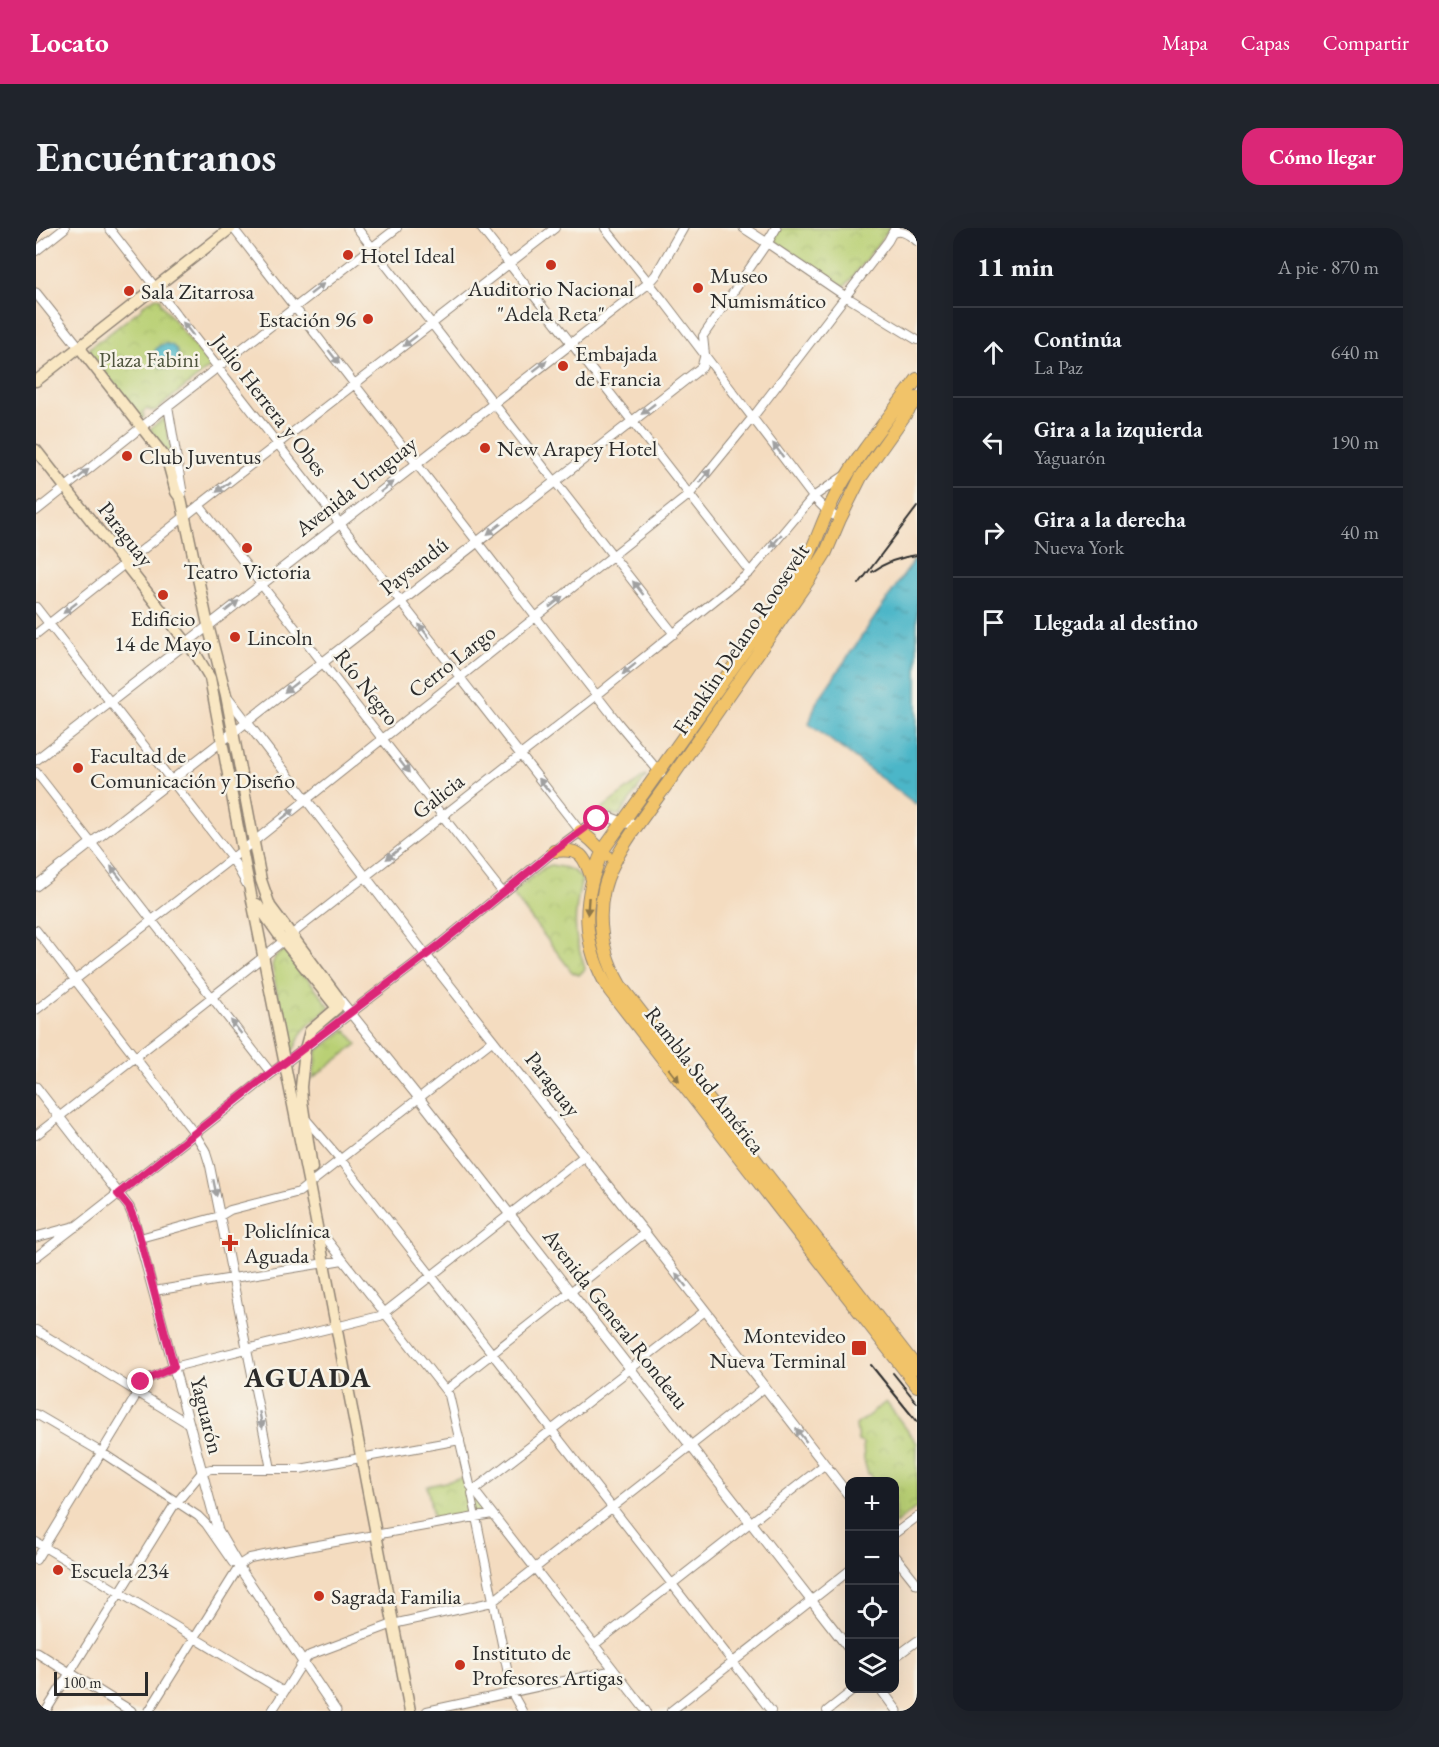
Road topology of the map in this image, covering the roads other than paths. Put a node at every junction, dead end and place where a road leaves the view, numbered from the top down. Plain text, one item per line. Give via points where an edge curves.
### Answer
1 (65, 228) edge
2 (109, 228) edge
3 (232, 228) edge
4 (357, 228) edge
5 (397, 228) edge
6 (481, 228) edge
7 (555, 228) edge
8 (605, 228) edge
9 (683, 228) edge
10 (744, 228) edge
11 (776, 228) edge
12 (894, 230) edge
13 (915, 240) edge
14 (767, 243) junction
15 (372, 247) junction
16 (36, 251) edge
17 (509, 264) junction
18 (649, 283) junction
19 (155, 287) junction
20 (36, 293) edge
21 (845, 296) junction
22 (295, 307) junction
23 (432, 324) junction
24 (917, 340) edge
25 (570, 343) junction
26 (79, 347) junction
27 (705, 356) junction
28 (218, 368) junction
29 (917, 379) edge
30 (36, 381) edge
31 (355, 385) junction
32 (917, 398) edge
33 (494, 402) junction
34 (168, 406) junction
35 (753, 417) junction
36 (632, 422) junction
37 (141, 428) junction
38 (278, 444) junction
39 (36, 450) edge
40 (417, 463) junction
41 (849, 472) junction
42 (556, 481) junction
43 (66, 488) junction
44 (690, 494) junction
45 (813, 497) junction
46 (181, 499) junction
47 (199, 505) junction
48 (36, 512) edge
49 (828, 512) junction
50 (184, 517) junction
51 (840, 519) junction
52 (340, 524) junction
53 (478, 542) junction
54 (613, 555) junction
55 (125, 564) junction
56 (750, 572) junction
57 (261, 584) junction
58 (401, 601) junction
59 (36, 607) edge
60 (537, 617) junction
61 (50, 624) junction
62 (208, 625) junction
63 (36, 634) edge
64 (674, 634) junction
65 (186, 642) junction
66 (322, 662) junction
67 (460, 678) junction
68 (226, 695) junction
69 (597, 695) junction
70 (110, 702) junction
71 (247, 722) junction
72 (233, 733) junction
73 (383, 739) junction
74 (223, 740) junction
75 (521, 756) junction
76 (36, 759) edge
77 (36, 772) edge
78 (658, 772) junction
79 (172, 780) junction
80 (669, 780) junction
81 (307, 800) junction
82 (443, 816) junction
83 (622, 822) junction
84 (640, 822) junction
85 (579, 831) junction
86 (253, 842) junction
87 (92, 843) junction
88 (242, 850) junction
89 (603, 850) junction
90 (554, 851) junction
91 (232, 858) junction
92 (612, 867) junction
93 (366, 876) junction
94 (592, 879) junction
95 (36, 886) edge
96 (503, 893) junction
97 (252, 895) junction
98 (152, 921) junction
99 (36, 930) edge
100 (287, 938) junction
101 (426, 955) junction
102 (264, 956) junction
103 (75, 980) junction
104 (212, 996) junction
105 (337, 996) junction
106 (337, 1008) junction
107 (36, 1010) edge
108 (351, 1013) junction
109 (493, 1040) junction
110 (305, 1048) junction
111 (135, 1057) junction
112 (284, 1064) junction
113 (272, 1073) junction
114 (36, 1088) edge
115 (419, 1098) junction
116 (59, 1118) junction
117 (305, 1118) junction
118 (723, 1129) junction
119 (195, 1134) junction
120 (36, 1135) edge
121 (584, 1156) junction
122 (341, 1160) junction
123 (312, 1182) junction
124 (118, 1194) junction
125 (510, 1215) junction
126 (220, 1216) junction
127 (77, 1227) junction
128 (645, 1233) junction
129 (36, 1237) edge
130 (325, 1237) junction
131 (140, 1238) junction
132 (36, 1257) edge
133 (343, 1260) junction
134 (327, 1263) junction
135 (431, 1277) junction
136 (233, 1278) junction
137 (154, 1291) junction
138 (570, 1292) junction
139 (705, 1311) junction
140 (384, 1312) junction
141 (339, 1326) junction
142 (36, 1330) edge
143 (246, 1348) junction
144 (491, 1354) junction
145 (174, 1367) junction
146 (917, 1368) edge
147 (631, 1369) junction
148 (917, 1386) edge
149 (764, 1388) junction
150 (136, 1390) junction
151 (446, 1390) junction
152 (36, 1414) edge
153 (189, 1424) junction
154 (552, 1431) junction
155 (460, 1440) junction
156 (690, 1446) junction
157 (101, 1452) junction
158 (365, 1458) junction
159 (824, 1465) junction
160 (271, 1469) junction
161 (201, 1473) junction
162 (472, 1488) junction
163 (845, 1492) edge
164 (177, 1502) junction
165 (612, 1507) junction
166 (492, 1514) junction
167 (476, 1517) junction
168 (917, 1517) edge
169 (750, 1523) junction
170 (898, 1531) edge
171 (379, 1535) junction
172 (40, 1544) edge
173 (36, 1560) edge
174 (899, 1561) edge
175 (239, 1567) junction
176 (534, 1568) junction
177 (845, 1573) edge
178 (672, 1584) junction
179 (917, 1584) edge
180 (120, 1593) junction
181 (811, 1600) junction
182 (492, 1602) junction
183 (396, 1623) junction
184 (195, 1638) junction
185 (917, 1641) edge
186 (594, 1645) junction
187 (845, 1645) edge
188 (36, 1653) edge
189 (899, 1654) edge
190 (303, 1662) junction
191 (734, 1662) junction
192 (614, 1670) junction
193 (69, 1674) junction
194 (284, 1692) junction
195 (512, 1693) junction
196 (851, 1693) edge
197 (883, 1693) edge
198 (46, 1711) edge
199 (131, 1711) edge
200 (149, 1711) edge
201 (272, 1711) edge
202 (336, 1711) edge
203 (410, 1711) edge
204 (416, 1711) edge
205 (427, 1711) edge
206 (522, 1711) edge
207 (646, 1711) edge
208 (671, 1711) edge
209 (771, 1711) edge
210 (827, 1711) edge
211 (897, 1711) edge

1 - 16 street
2 - 19 street, Julio Herrera y Obes
3 - 19 main road
3 - 22 street
4 - 15 street
5 - 15 street
6 - 17 street
7 - 17 street
8 - 18 street
9 - 18 street, Avenida Uruguay
10 - 14 street
11 - 14 street
12 - 13 street
12 - 21 street, Cerro Largo
14 - 21 street
14 - 27 street via 703,336
22 -> 15 street
15 - 23 street
17 - 23 street
17 - 25 street
18 - 25 street, Avenida Uruguay
18 - 27 street
19 - 26 main road
28 -> 19 street, Julio Herrera y Obes
20 - 26 street
21 - 24 street
21 - 35 street, Cerro Largo
22 - 28 street
22 -> 31 street
23 -> 31 street
23 - 33 street
33 -> 25 street, Avenida Uruguay
25 - 36 street
26 - 30 main road
26 - 37 main road
27 - 35 street
27 -> 36 street, Paysandú via 702,367
28 - 34 street
28 - 38 street, Julio Herrera y Obes
29 - 41 main road, Franklin Delano Roosevelt
31 - 38 street
31 - 40 street
32 - 51 main road, Franklin Delano Roosevelt via 861,477
33 - 40 street, Avenida Uruguay
33 - 42 street
34 - 37 street
34 - 46 street
44 -> 35 street, Cerro Largo
45 -> 35 street
36 - 42 street, Paysandú
36 - 44 street
43 -> 37 street
37 - 46 main road via 168,463
38 -> 47 street
38 - 52 street, Julio Herrera y Obes
39 - 43 main road, Paraguay
52 -> 40 street, Avenida Uruguay
40 - 53 street
41 - 45 street, Galicia
41 - 49 main road, Franklin Delano Roosevelt
42 -> 53 street, Paysandú
42 - 54 street
43 - 48 street
43 - 55 main road, Paraguay
44 - 54 street, Cerro Largo
44 - 56 street
45 - 49 street
45 -> 56 street, Galicia
46 - 50 main road
47 - 50 street
47 - 57 street, Río Negro
49 - 51 street
49 - 78 main road, Franklin Delano Roosevelt via 800,573
50 - 55 street
50 - 62 main road
51 - 80 main road, Franklin Delano Roosevelt via 810,578
52 - 57 street, Avenida Uruguay
52 - 58 street, Julio Herrera y Obes
53 - 58 street, Paysandú
53 - 60 street
60 -> 54 street, Cerro Largo
64 -> 54 street
55 -> 61 street
55 - 65 main road, Paraguay
56 - 64 street, Galicia
62 -> 57 street, Avenida Uruguay
57 - 66 street, Río Negro
58 - 66 street, Paysandú
67 -> 58 street, Julio Herrera y Obes
59 - 61 street, Avenida General Rondeau
60 - 67 street, Cerro Largo
60 - 69 street
61 - 63 street
61 - 70 street, Avenida General Rondeau
62 - 65 street, Avenida Uruguay
62 - 68 main road
64 -> 69 street, Galicia
65 - 70 street, Avenida Uruguay
65 - 74 main road, Paraguay via 210,678
66 -> 71 street, Paysandú
66 - 73 street, Río Negro
67 - 73 street, Cerro Largo
67 - 75 street, Julio Herrera y Obes
68 - 71 street, Paraguay
68 - 72 main road
69 - 75 street, Galicia
69 - 78 street
70 - 76 street, Avenida Uruguay
70 - 79 street, Avenida General Rondeau
71 - 72 street, Paysandú
71 - 81 street, Paraguay
72 - 74 street, Paysandú
72 - 86 main road
73 - 81 street, Cerro Largo
73 -> 82 street, Río Negro
74 - 79 street, Paysandú
74 - 88 main road, Paraguay
75 - 82 street, Galicia
85 -> 75 street, Julio Herrera y Obes
77 - 87 street
78 - 80 street
78 - 83 main road, Rambla Sud América
79 - 87 street, Paysandú
79 - 91 street, Avenida General Rondeau
80 - 84 main road, Rambla Sud América
86 -> 81 street, Cerro Largo
81 - 93 street, Paraguay
82 -> 93 street, Galicia
82 - 96 street, Río Negro
83 - 84 street
83 - 85 street via 603,817
83 - 89 main road, Rambla Sud América
84 - 92 main road, Rambla Sud América
85 - 89 main road
85 - 90 street
86 - 88 street, Cerro Largo
86 - 100 main road via 265,895
87 - 95 street, Paysandú
98 -> 87 street
88 - 91 street, Cerro Largo
88 - 97 main road, Paraguay
89 - 92 main road
89 - 94 main road, Rambla Sud América
90 - 94 main road via 580,853 588,863
90 - 96 street
91 - 97 street, Avenida General Rondeau
91 - 98 street, Cerro Largo
92 - 118 main road, Rambla Sud América via 603,890 600,921 611,969
93 - 100 street, Galicia
93 - 101 street, Paraguay
94 -> 118 main road, Rambla Sud América via 587,922 592,953 602,977
96 - 101 street
97 - 100 main road, Avenida General Rondeau via 264,916
97 - 102 main road, Paraguay
98 - 103 street, Cerro Largo
98 - 104 street
99 - 103 street
100 - 102 street, Galicia
100 - 105 main road, Avenida General Rondeau
100 - 106 main road, Avenida General Rondeau
101 - 108 street
101 - 109 street, Paraguay
102 - 104 street, Galicia
102 - 112 main road, Paraguay
103 - 107 street, Cerro Largo
103 - 111 street
104 - 111 street, Galicia
113 -> 104 street
105 - 106 main road
105 - 108 street, Avenida General Rondeau
106 - 108 street
106 - 110 main road via 310,1031
108 - 110 street
108 - 115 street, Avenida General Rondeau
109 - 115 street
109 - 121 street, Paraguay
110 - 112 street
110 - 117 main road
111 - 116 street, Galicia
111 - 119 street
112 - 113 street
112 - 123 main road, Paraguay
113 - 119 street
114 - 116 street, Yaguarón
115 - 122 street
115 - 125 street, Avenida General Rondeau
116 - 120 street, Galicia
116 - 124 street, Yaguarón
117 - 122 street
117 - 123 main road
118 - 146 main road, Rambla Sud América
118 - 148 main road, Rambla Sud América
119 - 124 street
119 -> 126 street via 208,1156
121 - 125 street
121 - 128 street, Paraguay
122 - 123 street
122 - 135 street
123 - 126 street via 295,1194
123 - 130 main road
123 - 134 main road
124 - 127 street
124 - 131 street, Yaguarón via 134,1216
125 - 135 street
125 - 138 street, Avenida General Rondeau
126 - 131 street
126 - 136 street
127 - 129 street
127 - 132 street
128 - 138 street
139 -> 128 street, Paraguay
130 - 133 street
130 - 134 main road
131 - 137 street, Yaguarón
133 - 134 street
133 - 140 street
134 - 136 street
134 - 141 main road
135 - 140 street
135 - 144 street
136 - 137 street
136 - 143 street
137 - 145 street, Yaguarón
138 - 144 street
138 - 147 street, Avenida General Rondeau
139 - 147 street
139 - 149 street, Paraguay
140 - 141 street
140 - 151 street
141 - 143 street
141 - 158 main road
142 - 150 street
143 - 145 street
143 -> 160 street
144 - 151 street
144 - 154 street
145 - 150 street via 141,1382
145 - 153 street, Yaguarón
147 - 154 street
147 - 156 street, Avenida General Rondeau
149 - 156 street
159 -> 149 street, Paraguay
150 - 153 street
150 - 157 street
151 - 155 street
152 - 157 street, Yaguarón
153 - 161 street, Yaguarón
154 - 162 street
154 - 165 street
155 - 158 street
155 - 162 street
156 - 165 street
156 - 169 street, Avenida General Rondeau
157 - 164 street, Yaguarón
157 - 172 street
158 - 160 street via 300,1469
158 - 171 main road
159 - 163 street, Paraguay
159 - 169 street
160 - 161 street via 208,1469
161 - 164 street
161 - 175 street, Yaguarón via 218,1531
162 - 166 street
162 - 167 street
164 - 175 street, Yaguarón via 204,1522 228,1558
164 - 180 street
165 - 176 street
165 - 178 street
166 - 167 street
166 - 176 street
167 - 171 street
167 - 182 street
168 - 170 street
169 - 178 street
169 - 181 street, Avenida General Rondeau
171 - 175 street via 250,1558
171 - 183 main road
172 - 173 street
172 - 180 street
174 - 179 street
175 - 184 street
175 - 190 street, Yaguarón
176 - 182 street
176 - 186 street
177 - 181 street
178 - 186 street
178 - 191 street
180 - 184 street
180 - 193 street
181 - 187 street, Avenida General Rondeau
181 - 191 street
182 - 183 street
182 - 195 street
183 - 190 street via 310,1655
183 - 203 main road
183 - 204 main road
184 - 194 street
184 - 200 street
185 - 189 street
186 - 192 street
188 - 193 street
190 - 194 street
190 - 202 street, Yaguarón
191 - 208 street
191 - 209 street
192 - 195 street
192 - 207 street
193 - 198 street
193 - 199 street
194 - 201 street
195 - 205 street
195 - 206 street
196 - 210 street
197 - 211 street

